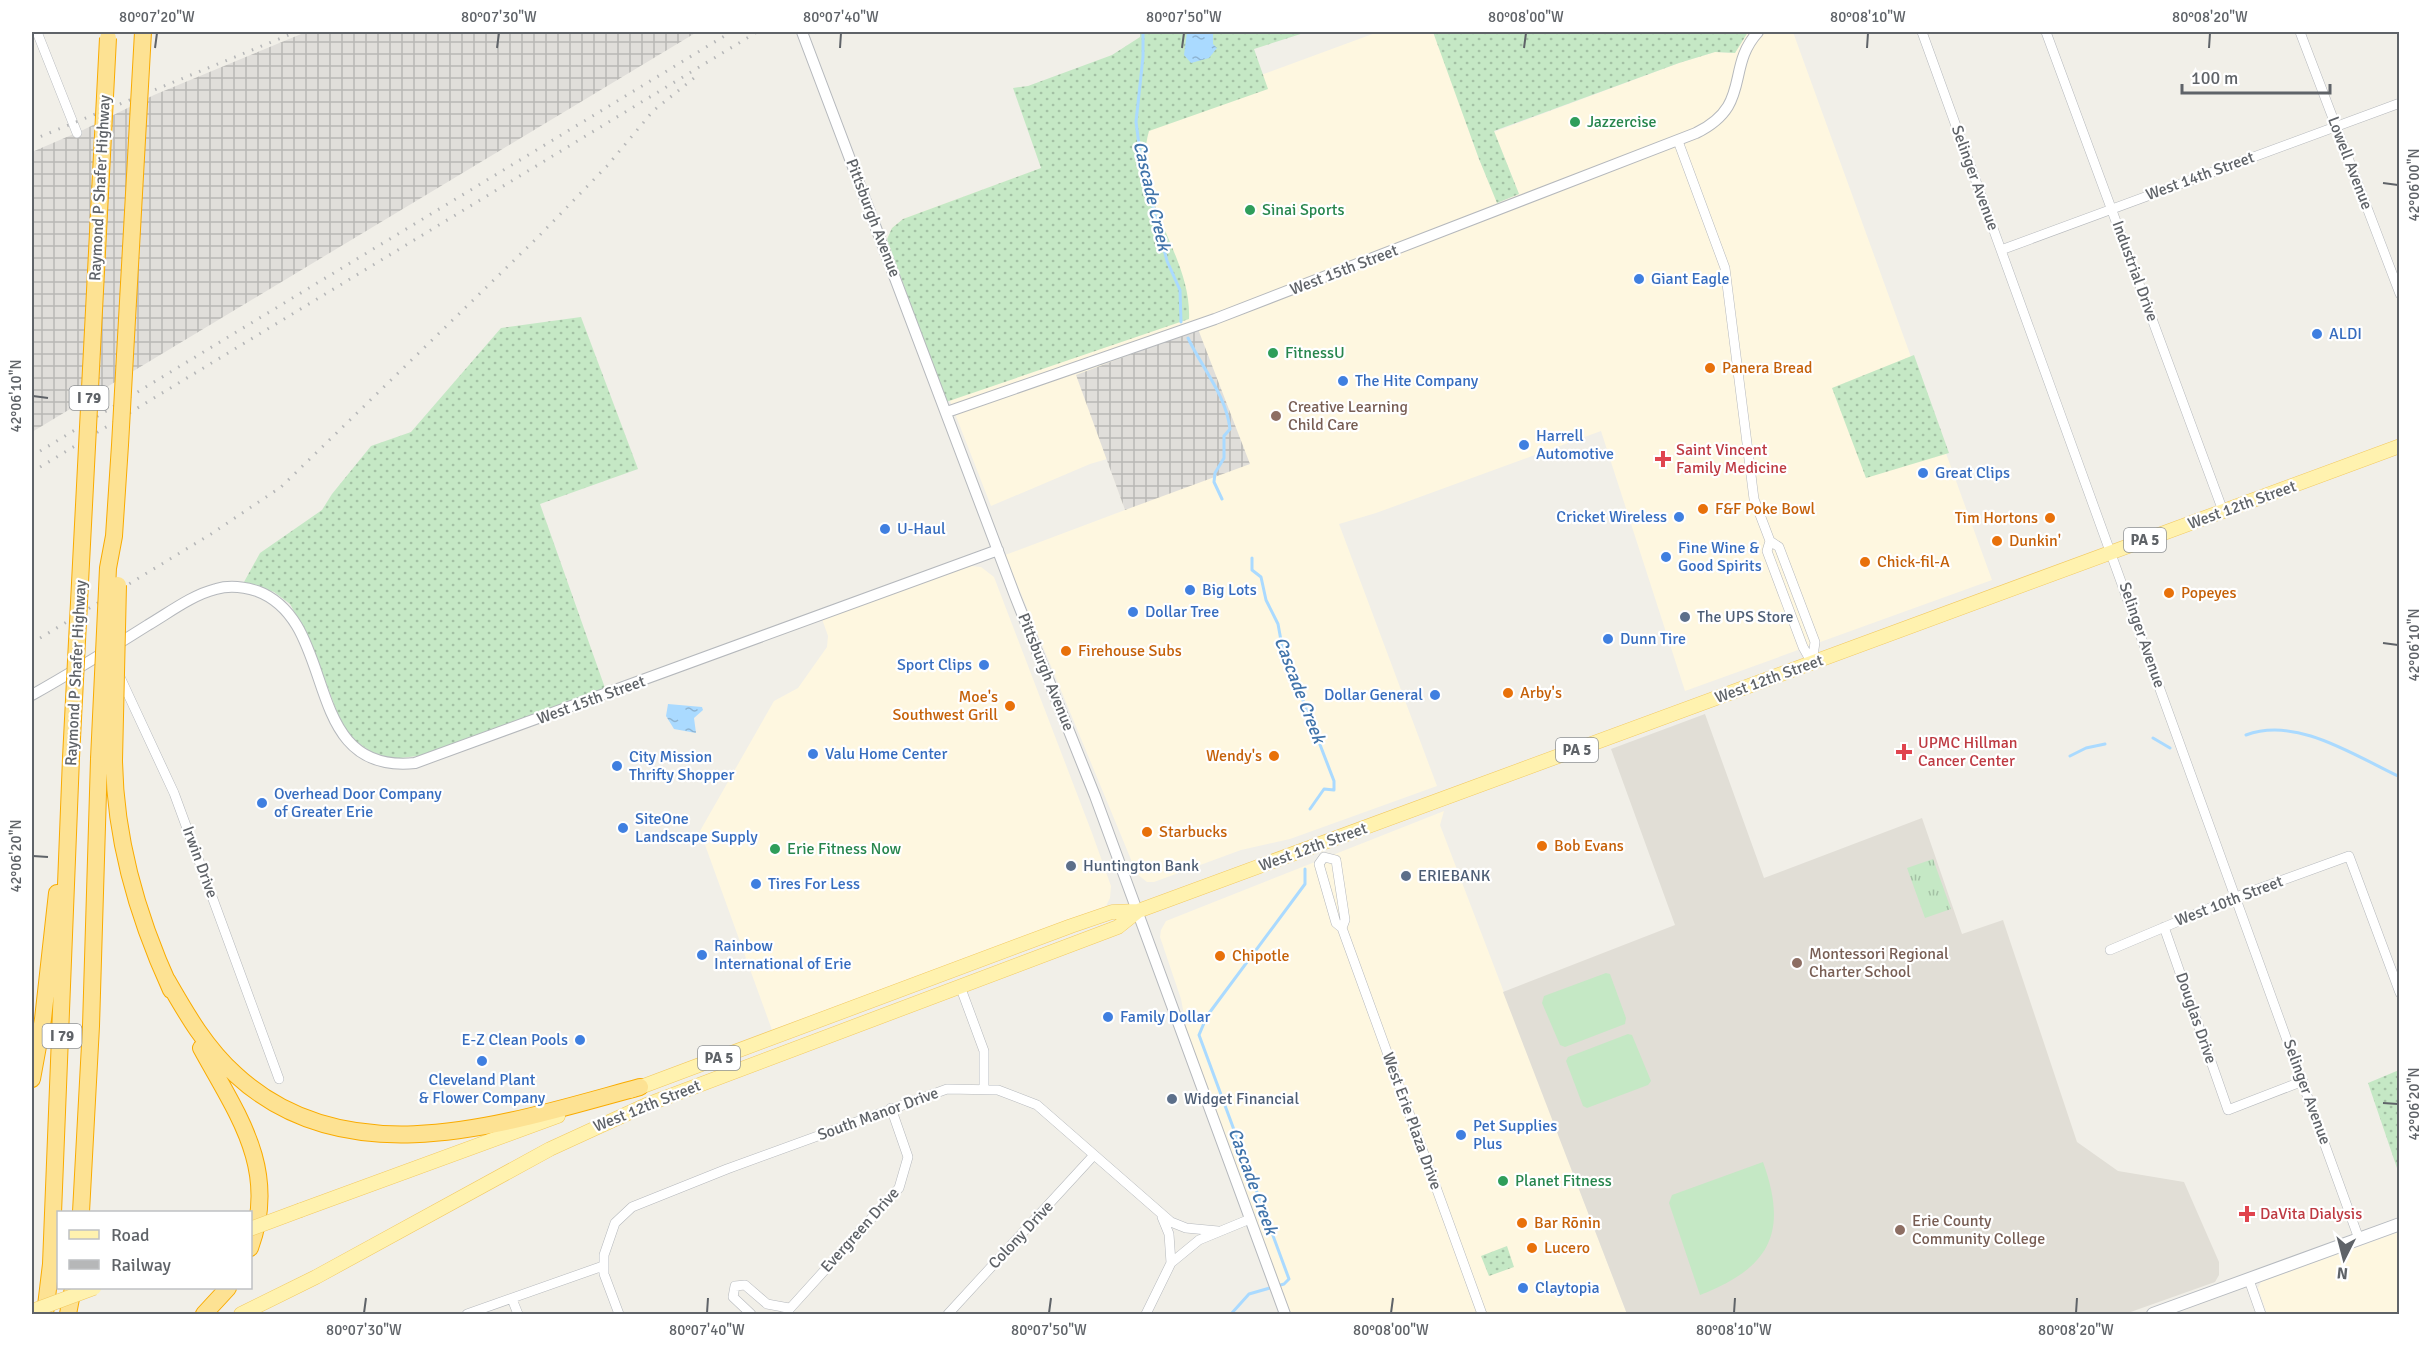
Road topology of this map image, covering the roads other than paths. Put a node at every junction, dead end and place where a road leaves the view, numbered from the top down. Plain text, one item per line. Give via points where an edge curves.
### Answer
1 (38, 32) edge
2 (143, 32) edge
3 (802, 32) edge
4 (1758, 32) edge
5 (1922, 32) edge
6 (2046, 32) edge
7 (2301, 32) edge
8 (108, 35) edge
9 (2400, 103) edge
10 (2337, 127) junction
11 (77, 133) dead end
12 (1678, 141) junction
13 (2111, 209) junction
14 (2001, 250) junction
15 (2400, 261) edge
16 (2389, 265) junction
17 (2400, 294) edge
18 (947, 412) junction
19 (2400, 446) edge
20 (2223, 511) junction
21 (998, 550) junction
22 (2113, 552) junction
23 (107, 650) junction
24 (1812, 663) junction
25 (32, 695) edge
26 (71, 758) junction
27 (106, 760) junction
28 (1322, 851) junction
29 (2236, 897) junction
30 (1138, 911) junction
31 (2164, 927) junction
32 (1342, 928) junction
33 (2110, 950) dead end
34 (167, 980) junction
35 (960, 986) junction
36 (2400, 993) edge
37 (32, 1079) edge
38 (279, 1079) dead end
39 (2303, 1082) junction
40 (640, 1087) junction
41 (984, 1088) junction
42 (891, 1108) junction
43 (1094, 1155) junction
44 (81, 1211) edge
45 (1161, 1215) junction
46 (1250, 1219) junction
47 (2400, 1224) edge
48 (252, 1228) edge
49 (1218, 1231) junction
50 (2360, 1239) junction
51 (252, 1242) edge
52 (1171, 1263) junction
53 (603, 1266) junction
54 (2249, 1280) junction
55 (73, 1289) edge
56 (89, 1289) edge
57 (226, 1289) edge
58 (512, 1299) junction
59 (32, 1311) edge
60 (787, 1311) edge
61 (45, 1314) edge
62 (68, 1314) edge
63 (204, 1314) edge
64 (241, 1314) edge
65 (467, 1314) edge
66 (518, 1314) edge
67 (619, 1314) edge
68 (751, 1314) edge
69 (948, 1314) edge
70 (1146, 1314) edge
71 (1285, 1314) edge
72 (1482, 1314) edge
73 (2153, 1314) edge
74 (2261, 1314) edge

1 - 11 street
2 - 27 highway, Raymond P Shafer Highway / I 79, bridge via 114,536 108,568
3 - 18 street, Pittsburgh Avenue
4 - 12 street, West 15th Street via 1745,50 1730,106 1713,124
5 - 14 street, Selinger Avenue
6 - 13 street, Industrial Drive
7 - 10 street, Lowell Avenue
8 - 26 highway, Raymond P Shafer Highway / I 79, bridge
9 - 10 street, West 14th Street
10 - 13 street, West 14th Street
10 - 16 street, Lowell Avenue
12 - 18 street, West 15th Street via 1234,313
12 - 24 street via 1725,268 1752,490 1770,541 1779,547 1815,642
13 - 14 street, West 14th Street
13 - 20 street, Industrial Drive
14 - 22 street, Selinger Avenue
15 - 16 street
16 - 17 street, Lowell Avenue
18 - 21 street, Pittsburgh Avenue
19 - 20 main road, West 12th Street / PA 5
20 - 22 main road, West 12th Street / PA 5
21 - 23 street, West 15th Street via 426,761 405,764 387,764 370,757 341,733 299,630 286,610 265,594 243,587 216,589
21 - 30 street, Pittsburgh Avenue
22 - 24 main road, West 12th Street / PA 5
22 - 29 street, Selinger Avenue
23 - 25 street
23 - 38 street, Irwin Drive via 174,793
24 - 28 main road, West 12th Street / PA 5
26 - 37 highway via 46,992
26 - 61 highway, Raymond P Shafer Highway / I 79 via 52,1240
27 - 34 highway via 127,863 142,917
27 - 44 highway, Raymond P Shafer Highway / I 79
28 - 30 main road, West 12th Street / PA 5
28 - 32 street, West Erie Plaza Drive via 1319,866 1336,923
28 - 32 street, West Erie Plaza Drive via 1336,860 1345,920
29 - 31 street, West 10th Street
29 - 36 street, West 10th Street via 2349,856
29 - 39 street, Selinger Avenue
30 - 35 main road, West 12th Street / PA 5 via 1118,927
30 - 40 main road, West 12th Street / PA 5 via 1112,912 1071,926
30 - 46 street, Pittsburgh Avenue
31 - 33 street, West 10th Street
31 - 39 street, Douglas Drive via 2228,1110
32 - 72 street, West Erie Plaza Drive
34 - 40 highway via 202,1038 247,1085 286,1110 339,1129 402,1134 472,1129
34 - 51 highway via 249,1135 260,1195
35 - 41 street via 984,1051
35 - 64 main road, West 12th Street / PA 5 via 592,1128
39 - 50 street, Selinger Avenue
40 - 48 main road, West 12th Street / PA 5, bridge
41 - 42 street, South Manor Drive via 937,1091
41 - 43 street, South Manor Drive via 1014,1094 1038,1105
42 - 53 street, South Manor Drive via 642,1202 615,1223 605,1246
42 - 60 street, Evergreen Drive via 908,1157 899,1188
43 - 45 street, South Manor Drive
43 - 69 street, Colony Drive
45 - 49 street, South Manor Drive via 1186,1228
45 - 52 street via 1168,1229
46 - 49 street
46 - 71 street, Pittsburgh Avenue
47 - 50 main road
49 - 52 street via 1199,1240
50 - 54 main road
52 - 70 street
53 - 58 street
53 - 67 street
54 - 73 main road
54 - 74 street
55 - 62 highway
56 - 59 main road, bridge
57 - 63 highway
58 - 65 street
58 - 66 street
60 - 68 street, Evergreen Drive via 767,1304 745,1285 735,1286 733,1298

